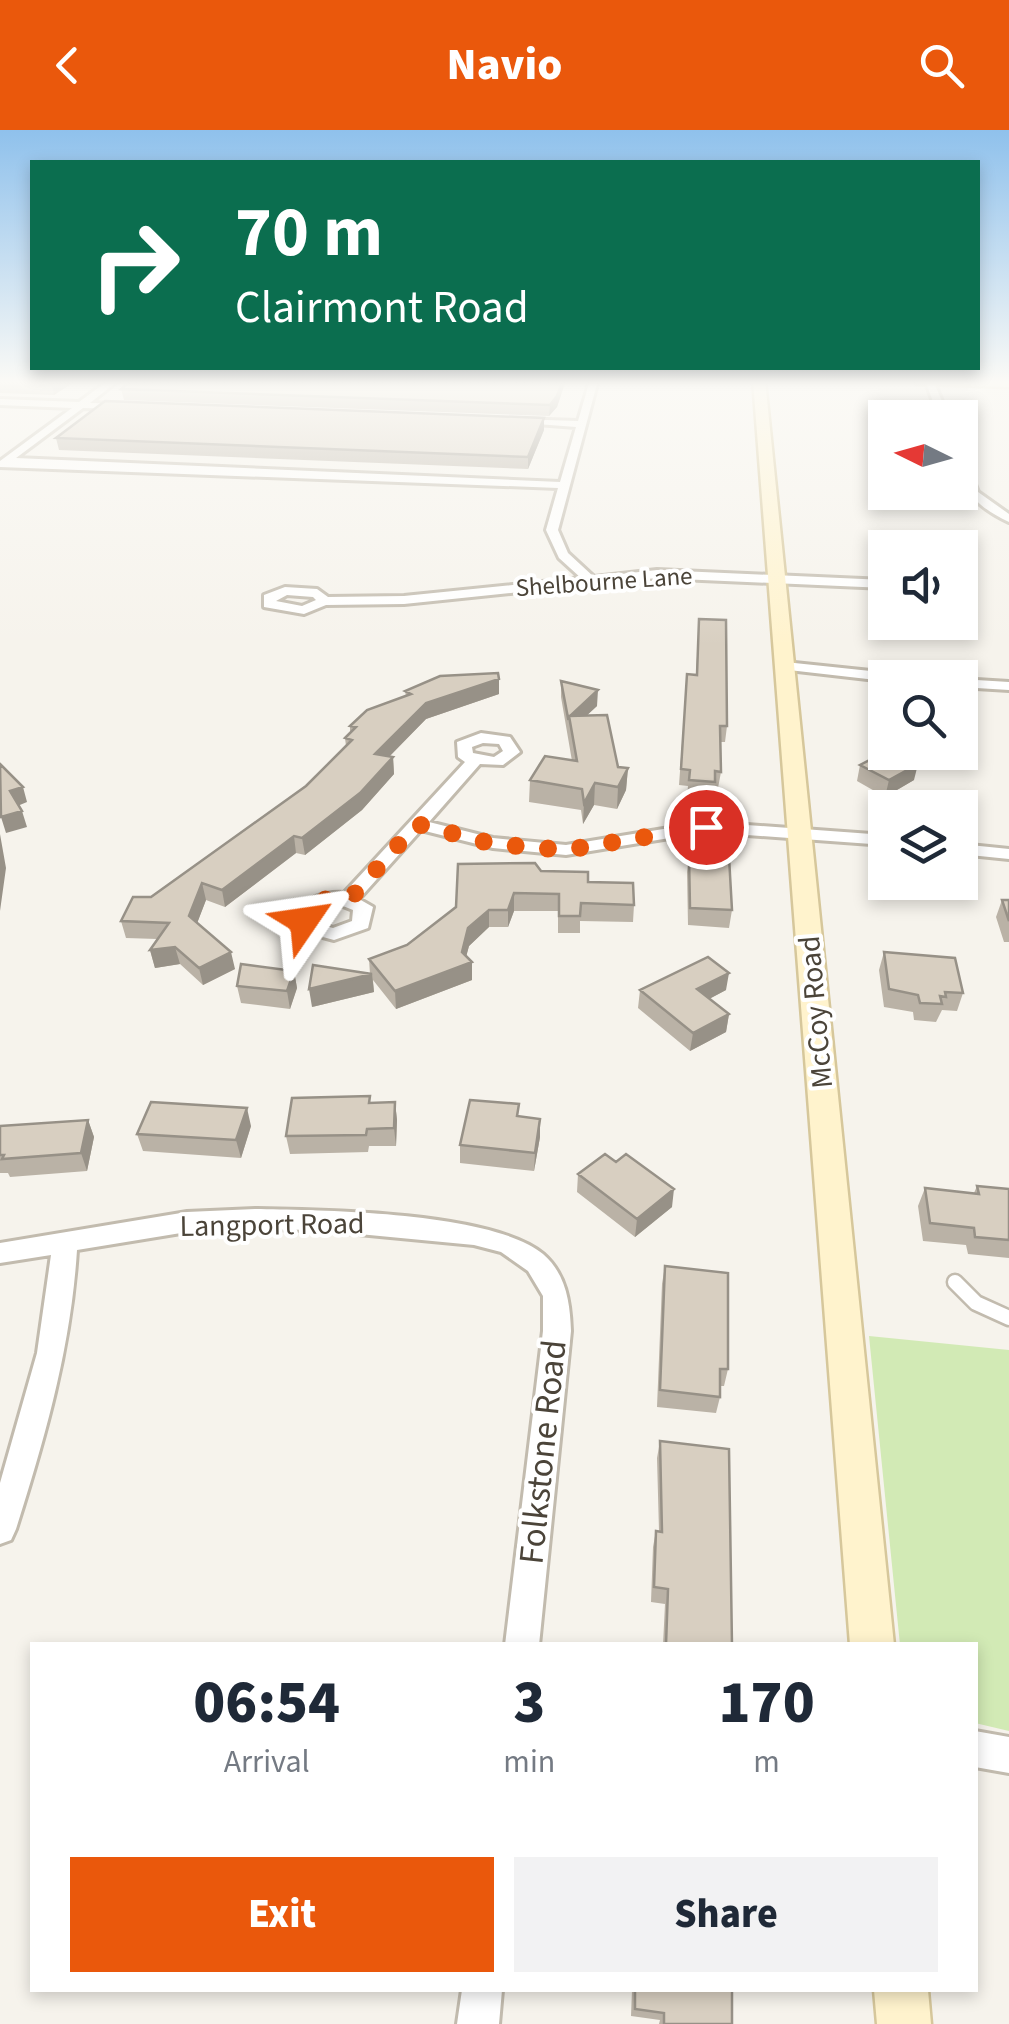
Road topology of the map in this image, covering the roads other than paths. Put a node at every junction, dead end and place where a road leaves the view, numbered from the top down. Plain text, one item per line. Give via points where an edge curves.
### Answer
1 (140, 468) edge
2 (569, 468) edge
3 (767, 468) edge
4 (564, 485) junction
5 (978, 499) edge
6 (1009, 519) edge
7 (776, 578) junction
8 (590, 580) junction
9 (868, 583) edge
10 (324, 601) dead end
11 (785, 666) junction
12 (868, 675) edge
13 (978, 684) edge
14 (1009, 686) edge
15 (474, 761) dead end
16 (417, 824) junction
17 (800, 832) junction
18 (868, 838) edge
19 (978, 851) edge
20 (1009, 854) edge
21 (350, 899) dead end
22 (66, 1244) junction
23 (0, 1253) edge
24 (537, 1264) joint
25 (956, 1282) dead end
26 (1009, 1318) edge
27 (0, 1529) edge
28 (522, 1642) edge
29 (872, 1642) edge
30 (978, 1750) edge
31 (1009, 1755) edge
32 (482, 1992) edge
33 (901, 1992) edge
34 (478, 2024) edge
35 (904, 2024) edge

1 - 4 street
2 - 4 street
3 - 7 main road, McCoy Road
4 - 8 street via 554,540
5 - 6 street
7 - 8 street, Shelbourne Lane via 674,574
7 - 9 street, Shelbourne Lane
7 - 11 main road, McCoy Road
8 - 10 street, Shelbourne Lane via 404,600
11 - 12 street
11 - 17 main road, McCoy Road
13 - 14 street
15 - 16 street
16 - 17 street via 493,844 566,850 692,828
16 - 21 street
17 - 18 street
17 - 29 main road, McCoy Road
19 - 20 street
22 - 23 street, Langport Road
22 - 24 street, Langport Road via 187,1222 317,1220 474,1235 509,1244
22 - 27 street via 62,1311 34,1431
24 - 28 street, Folkstone Road via 556,1296 558,1331
25 - 26 lane via 976,1303
30 - 31 street
32 - 34 street
33 - 35 main road

